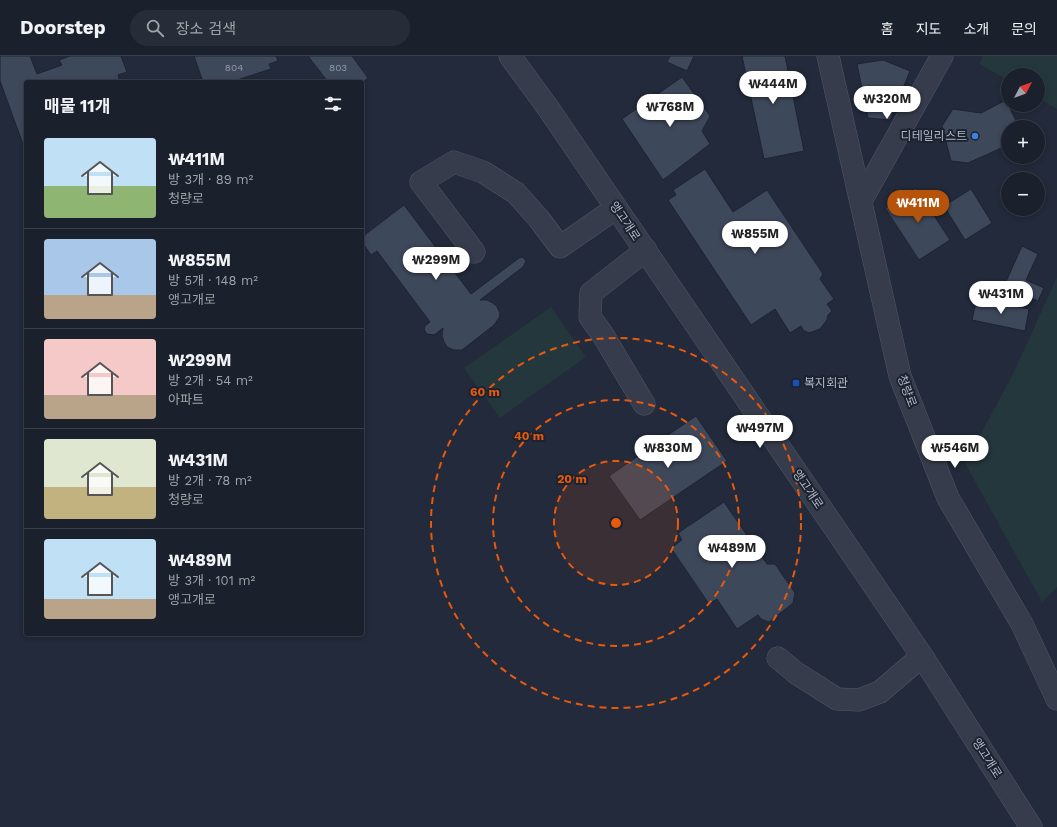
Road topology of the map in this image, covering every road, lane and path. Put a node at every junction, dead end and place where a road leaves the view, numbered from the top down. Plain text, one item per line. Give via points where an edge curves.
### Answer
1 (510, 56) edge
2 (828, 56) edge
3 (942, 56) edge
4 (860, 201) junction
5 (616, 208) junction
6 (646, 250) junction
7 (474, 252) dead end
8 (644, 404) dead end
9 (922, 656) junction
10 (778, 658) dead end
11 (1057, 699) edge
12 (1030, 827) edge

1 - 5 street, 앵고개로
2 - 4 street, 청량로
3 - 4 street
4 - 11 street, 청량로 via 900,376 948,498 1022,624
5 - 6 street, 앵고개로
5 - 7 street via 560,247 516,193 483,172 454,162 421,182
6 - 8 street via 590,293 590,317
6 - 9 street, 앵고개로
9 - 10 street via 880,692 859,700 837,699 796,673
9 - 12 street, 앵고개로

